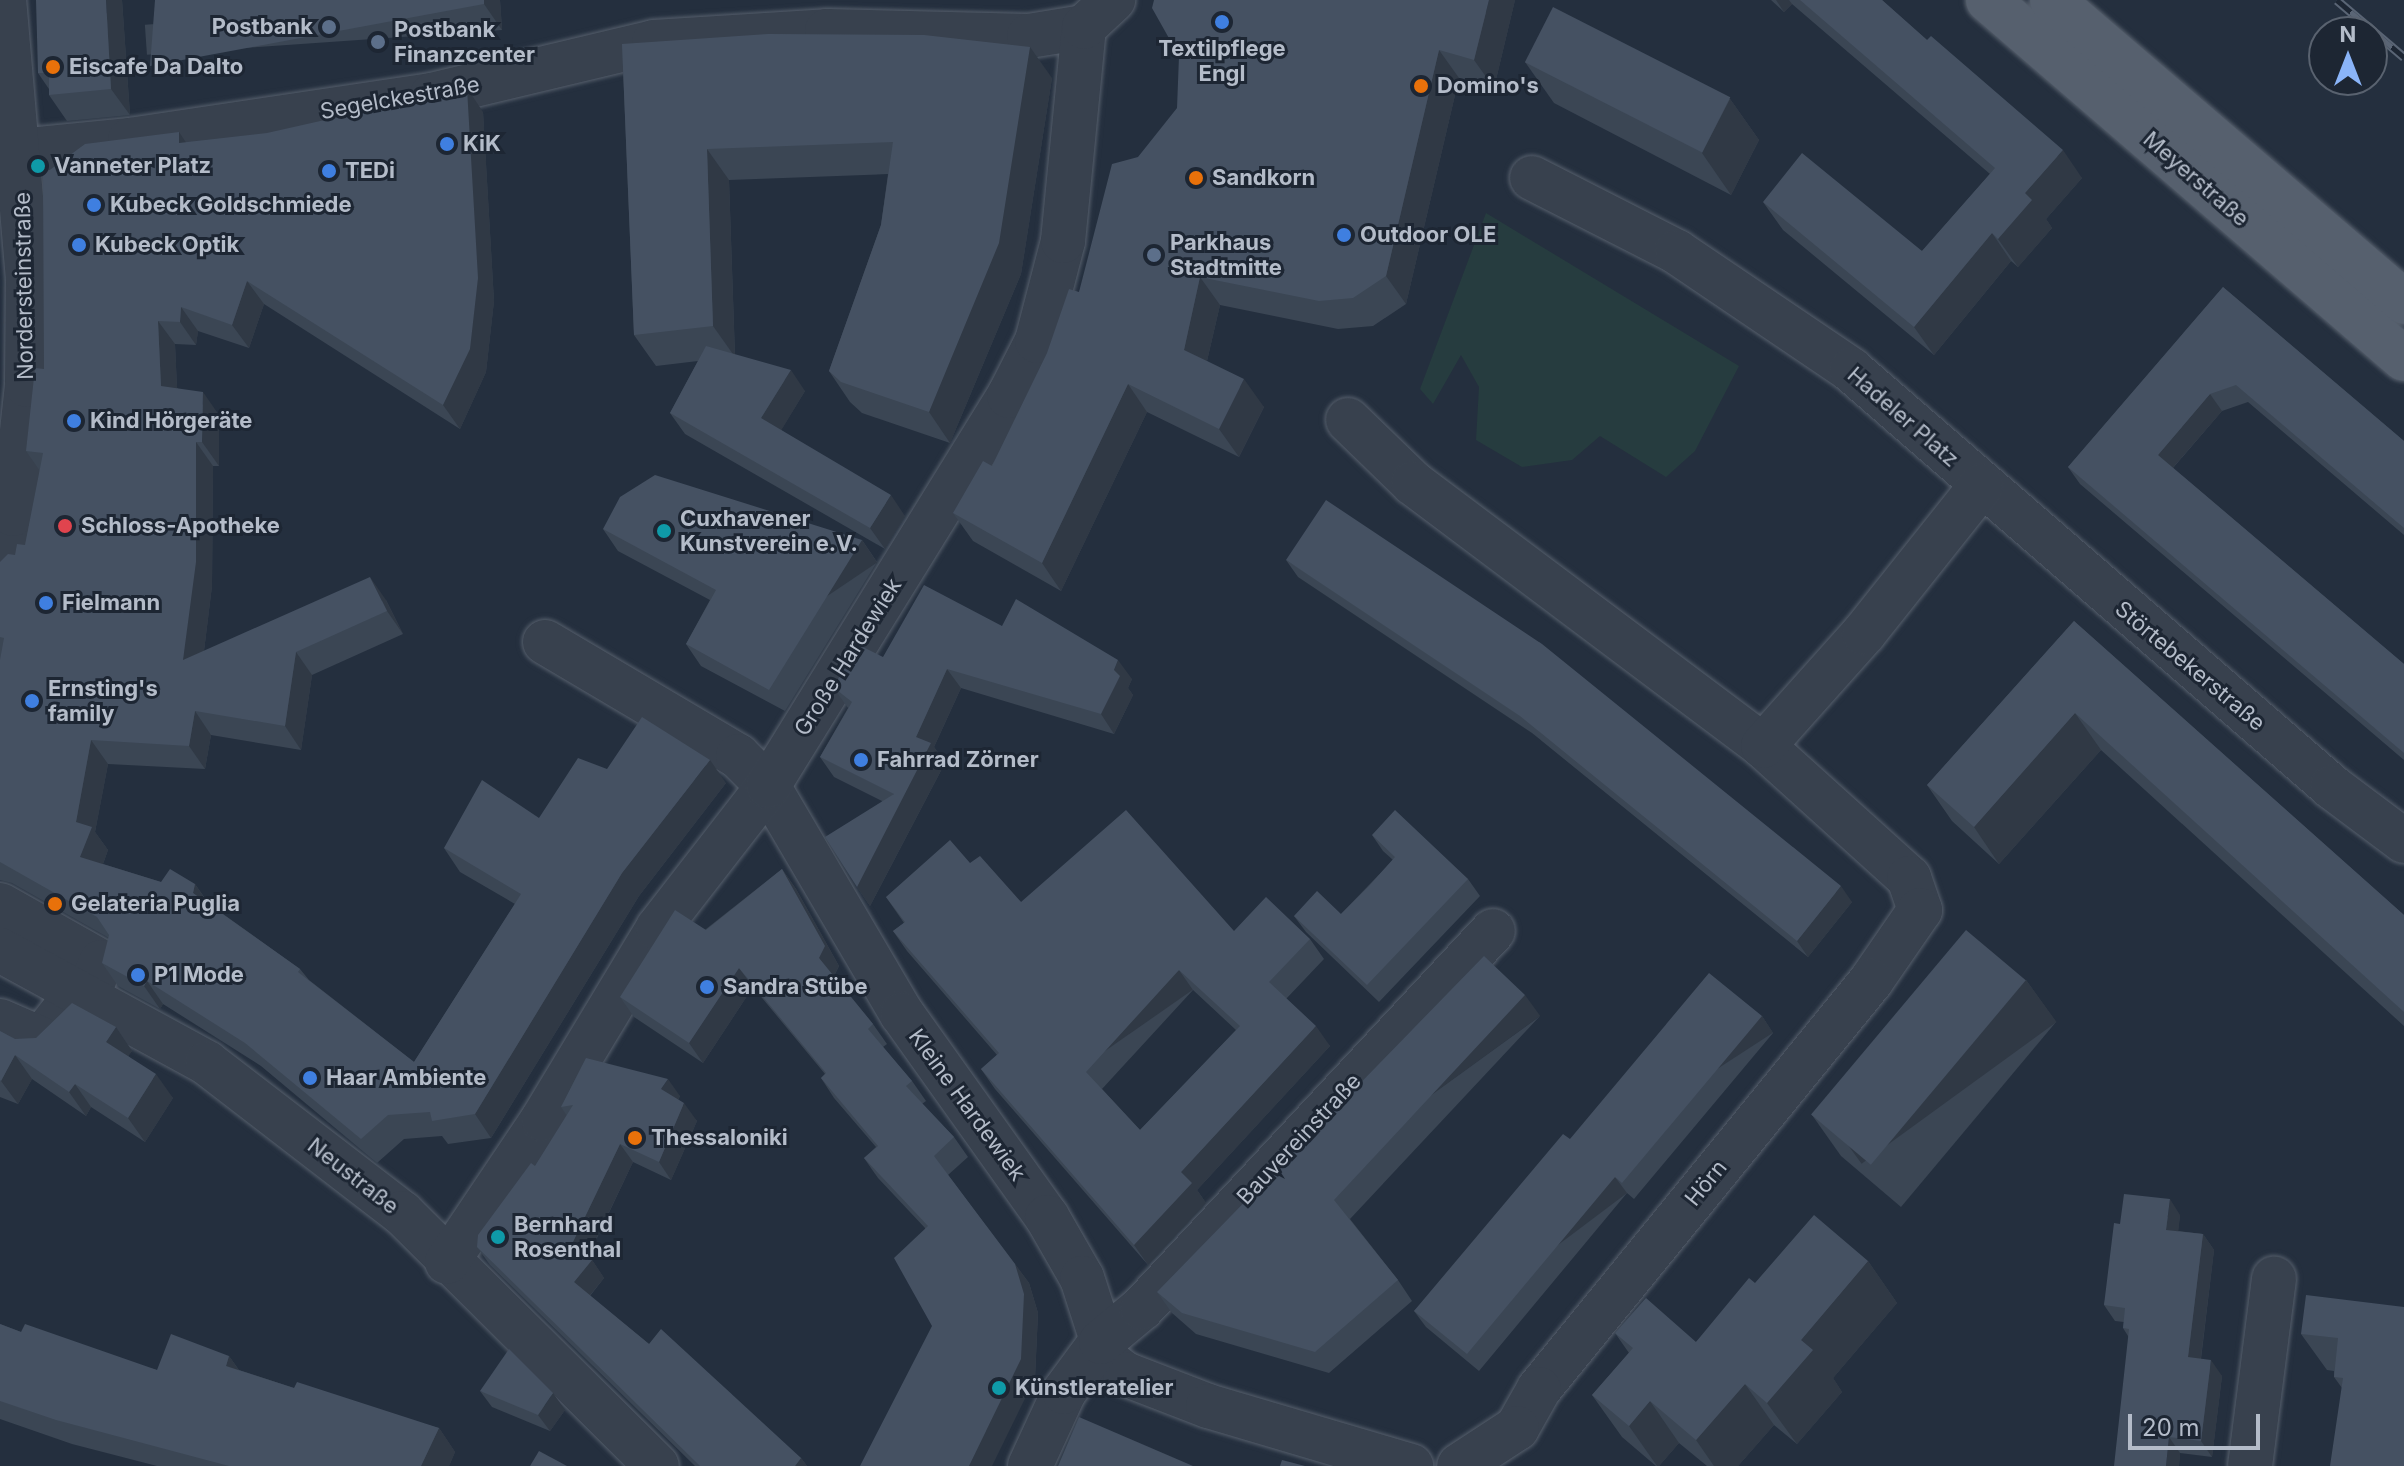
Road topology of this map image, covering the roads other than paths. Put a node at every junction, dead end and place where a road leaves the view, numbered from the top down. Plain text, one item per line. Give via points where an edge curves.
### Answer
1 (4, 0) edge
2 (1988, 0) edge
3 (2052, 0) edge
4 (1098, 14) edge
5 (10, 148) edge
6 (1532, 178) dead end
7 (2404, 302) edge
8 (2404, 359) edge
9 (1348, 420) dead end
10 (1981, 486) junction
11 (0, 571) edge
12 (545, 642) dead end
13 (1763, 746) junction
14 (753, 771) junction
15 (2404, 841) edge
16 (0, 905) edge
17 (1493, 931) dead end
18 (0, 950) edge
19 (86, 1000) junction
20 (0, 1021) edge
21 (447, 1262) junction
22 (2274, 1279) dead end
23 (1101, 1342) junction
24 (657, 1466) edge
25 (1030, 1466) edge
26 (1411, 1466) edge
27 (1459, 1466) edge
28 (2250, 1466) edge

1 - 5 street, Nordersteinstraße
2 - 8 main road, Meyerstraße
3 - 7 main road, Meyerstraße
4 - 5 street, Segelckestraße via 1029,36 827,31 620,47 555,69 432,95 130,140
4 - 14 street, Große Hardewiek via 1063,241 1045,315 1009,396 915,549
5 - 11 street, Nordersteinstraße via 28,279 27,385 13,514
6 - 10 street, Hadeler Platz via 1677,252 1851,370
9 - 13 street via 1413,483
10 - 13 street via 1864,633
10 - 15 street, Störtebekerstraße via 2332,787
12 - 14 street
13 - 27 street, Hörn via 1909,878 1920,910 1901,943 1539,1389 1517,1428
14 - 21 street, Große Hardewiek via 543,1119
14 - 23 street, Kleine Hardewiek via 902,1014 1047,1217 1082,1278
16 - 19 street via 101,962
17 - 23 street, Bauvereinstraße via 1142,1308
18 - 19 street, Neustraße
19 - 20 street via 64,1010 41,1039
19 - 21 street, Neustraße via 207,1063 402,1213
21 - 24 street, Neustraße
22 - 28 street
23 - 25 street via 1064,1392
23 - 26 street via 1109,1362 1125,1374 1208,1406

